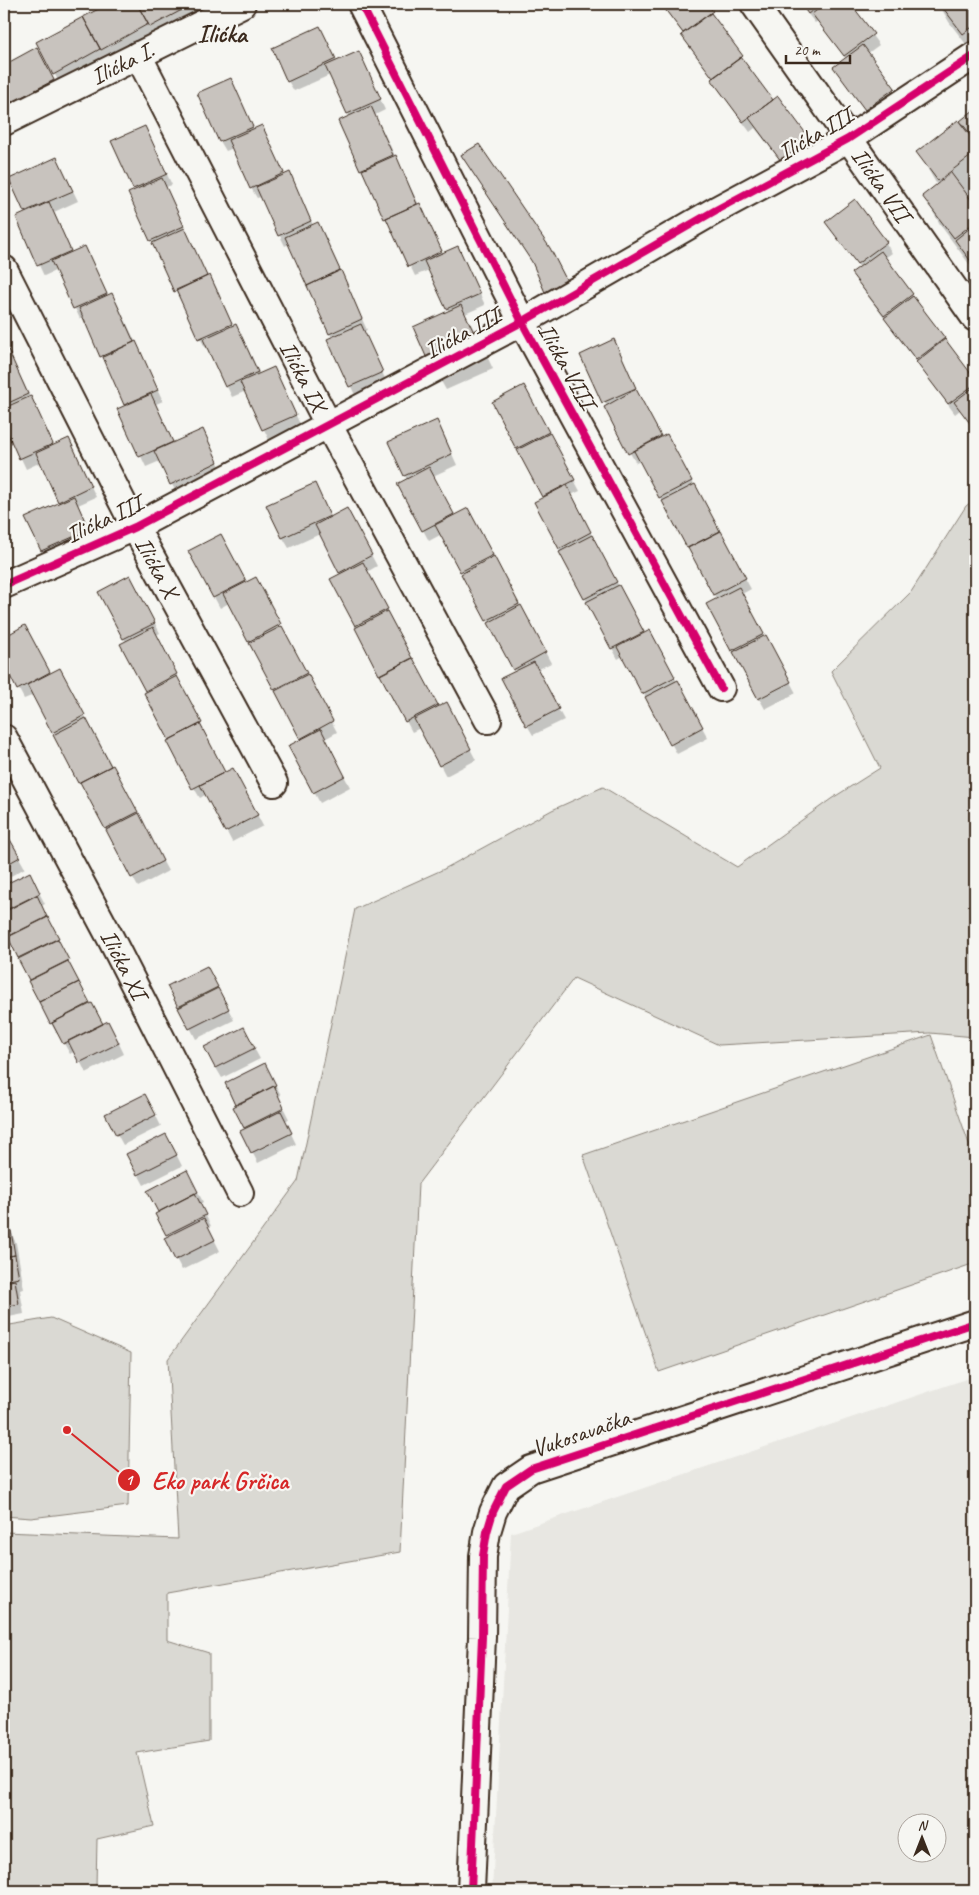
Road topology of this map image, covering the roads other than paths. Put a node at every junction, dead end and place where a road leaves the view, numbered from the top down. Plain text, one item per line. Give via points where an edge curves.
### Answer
1 (242, 4) edge
2 (361, 4) edge
3 (754, 4) edge
4 (138, 55) junction
5 (975, 55) edge
6 (4, 122) edge
7 (848, 139) junction
8 (4, 269) edge
9 (975, 318) edge
10 (522, 322) junction
11 (329, 426) junction
12 (135, 527) junction
13 (4, 585) edge
14 (721, 688) dead end
15 (488, 720) dead end
16 (4, 738) edge
17 (274, 783) dead end
18 (240, 1193) dead end
19 (975, 1323) edge
20 (471, 1891) edge

1 - 4 street, Ilićka I.
2 - 10 street, Ilićka VIII
3 - 7 street, Ilićka VII
4 - 6 street, Ilićka I.
4 - 11 street, Ilićka IX
5 - 7 street, Ilićka III
7 - 9 street, Ilićka VII
7 - 10 street, Ilićka III via 716,210
8 - 12 street, Ilićka X
10 - 11 street, Ilićka III
10 - 14 street, Ilićka VIII
11 - 12 street, Ilićka III
11 - 15 street, Ilićka IX
12 - 13 street, Ilićka III
12 - 17 street, Ilićka X
16 - 18 street, Ilićka XI
19 - 20 street, Vukosavačka via 531,1469 506,1486 493,1512 483,1556

